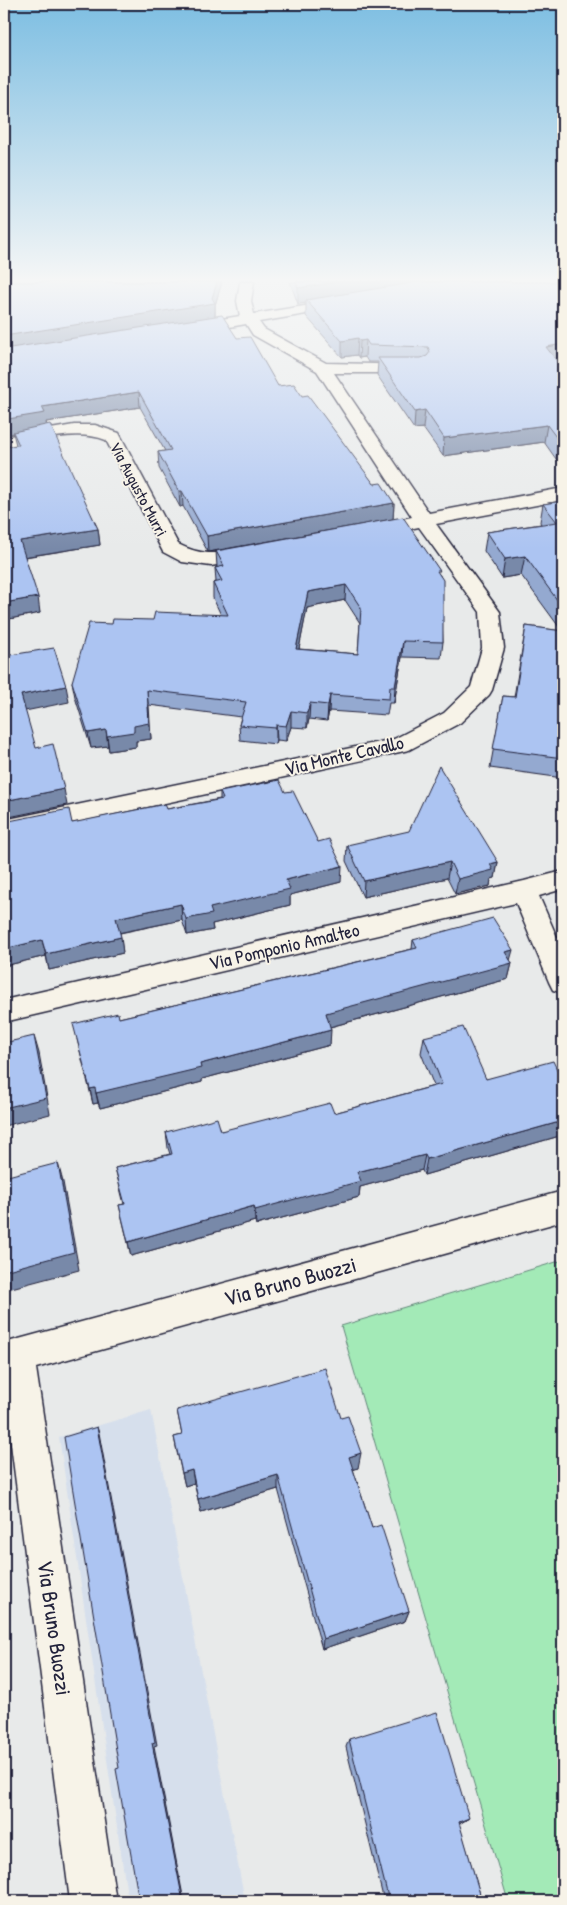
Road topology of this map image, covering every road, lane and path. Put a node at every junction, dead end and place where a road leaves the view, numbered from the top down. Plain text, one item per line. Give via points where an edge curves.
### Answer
1 (325, 371) edge
2 (4, 442) edge
3 (563, 494) edge
4 (424, 520) junction
5 (395, 526) edge
6 (270, 550) edge
7 (4, 829) edge
8 (563, 880) edge
9 (524, 891) junction
10 (563, 982) edge
11 (4, 1011) edge
12 (563, 1206) edge
13 (10, 1358) edge
14 (93, 1901) edge

1 - 4 street, Via Monte Cavallo
2 - 6 street, Via Augusto Murri via 74,430 95,430 113,437 170,548 189,558 211,560
3 - 4 street
4 - 5 street
4 - 7 street, Via Monte Cavallo via 490,612 493,648 480,690 452,718 400,745
8 - 9 street, Via Pomponio Amalteo
9 - 10 street
9 - 11 street, Via Pomponio Amalteo
12 - 13 street, Via Bruno Buozzi
13 - 14 street, Via Bruno Buozzi

